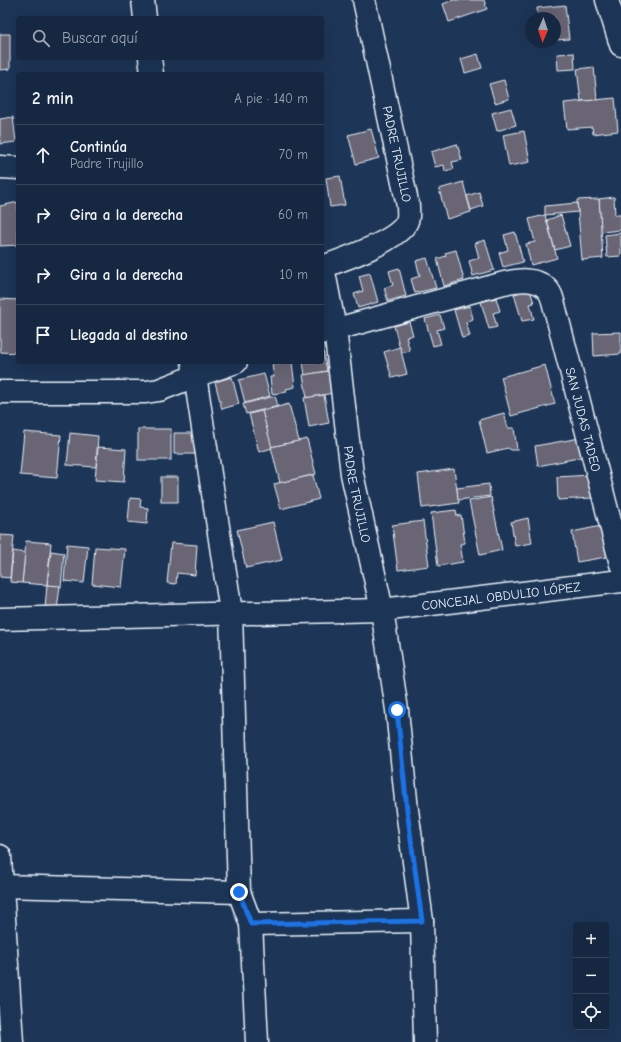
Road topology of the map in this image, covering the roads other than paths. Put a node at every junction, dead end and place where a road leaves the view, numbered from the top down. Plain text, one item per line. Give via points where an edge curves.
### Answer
1 (143, 0) edge
2 (364, 0) edge
3 (607, 0) edge
4 (145, 16) edge
5 (620, 40) edge
6 (150, 60) edge
7 (152, 72) edge
8 (0, 167) edge
9 (16, 168) edge
10 (324, 267) edge
11 (324, 280) edge
12 (328, 331) edge
13 (224, 364) edge
14 (194, 369) edge
15 (0, 392) edge
16 (621, 564) edge
17 (621, 581) edge
18 (382, 610) junction
19 (231, 612) junction
20 (0, 619) edge
21 (0, 856) edge
22 (1, 886) edge
23 (239, 892) junction
24 (422, 921) junction
25 (251, 924) junction
26 (12, 1042) edge
27 (257, 1042) edge
28 (425, 1042) edge

1 - 4 street
2 - 10 street, PADRE TRUJILLO via 408,206 408,221 399,232 382,243
3 - 5 street
6 - 7 street
8 - 9 street
11 - 12 street, PADRE TRUJILLO
12 - 16 street, SAN JUDAS TADEO via 504,283 521,280 535,282 547,289 554,301
12 - 18 street, PADRE TRUJILLO via 352,474
13 - 14 street
14 - 15 street via 159,390 146,392
14 - 19 street
17 - 18 street, CONCEJAL OBDULIO LÓPEZ
18 - 19 street, CONCEJAL OBDULIO LÓPEZ
18 - 24 street, PADRE TRUJILLO via 397,710
19 - 20 street, CONCEJAL OBDULIO LÓPEZ
19 - 23 street
21 - 22 street
22 - 23 street
22 - 26 street
23 - 25 street
24 - 25 street
24 - 28 street, PADRE TRUJILLO
25 - 27 street

